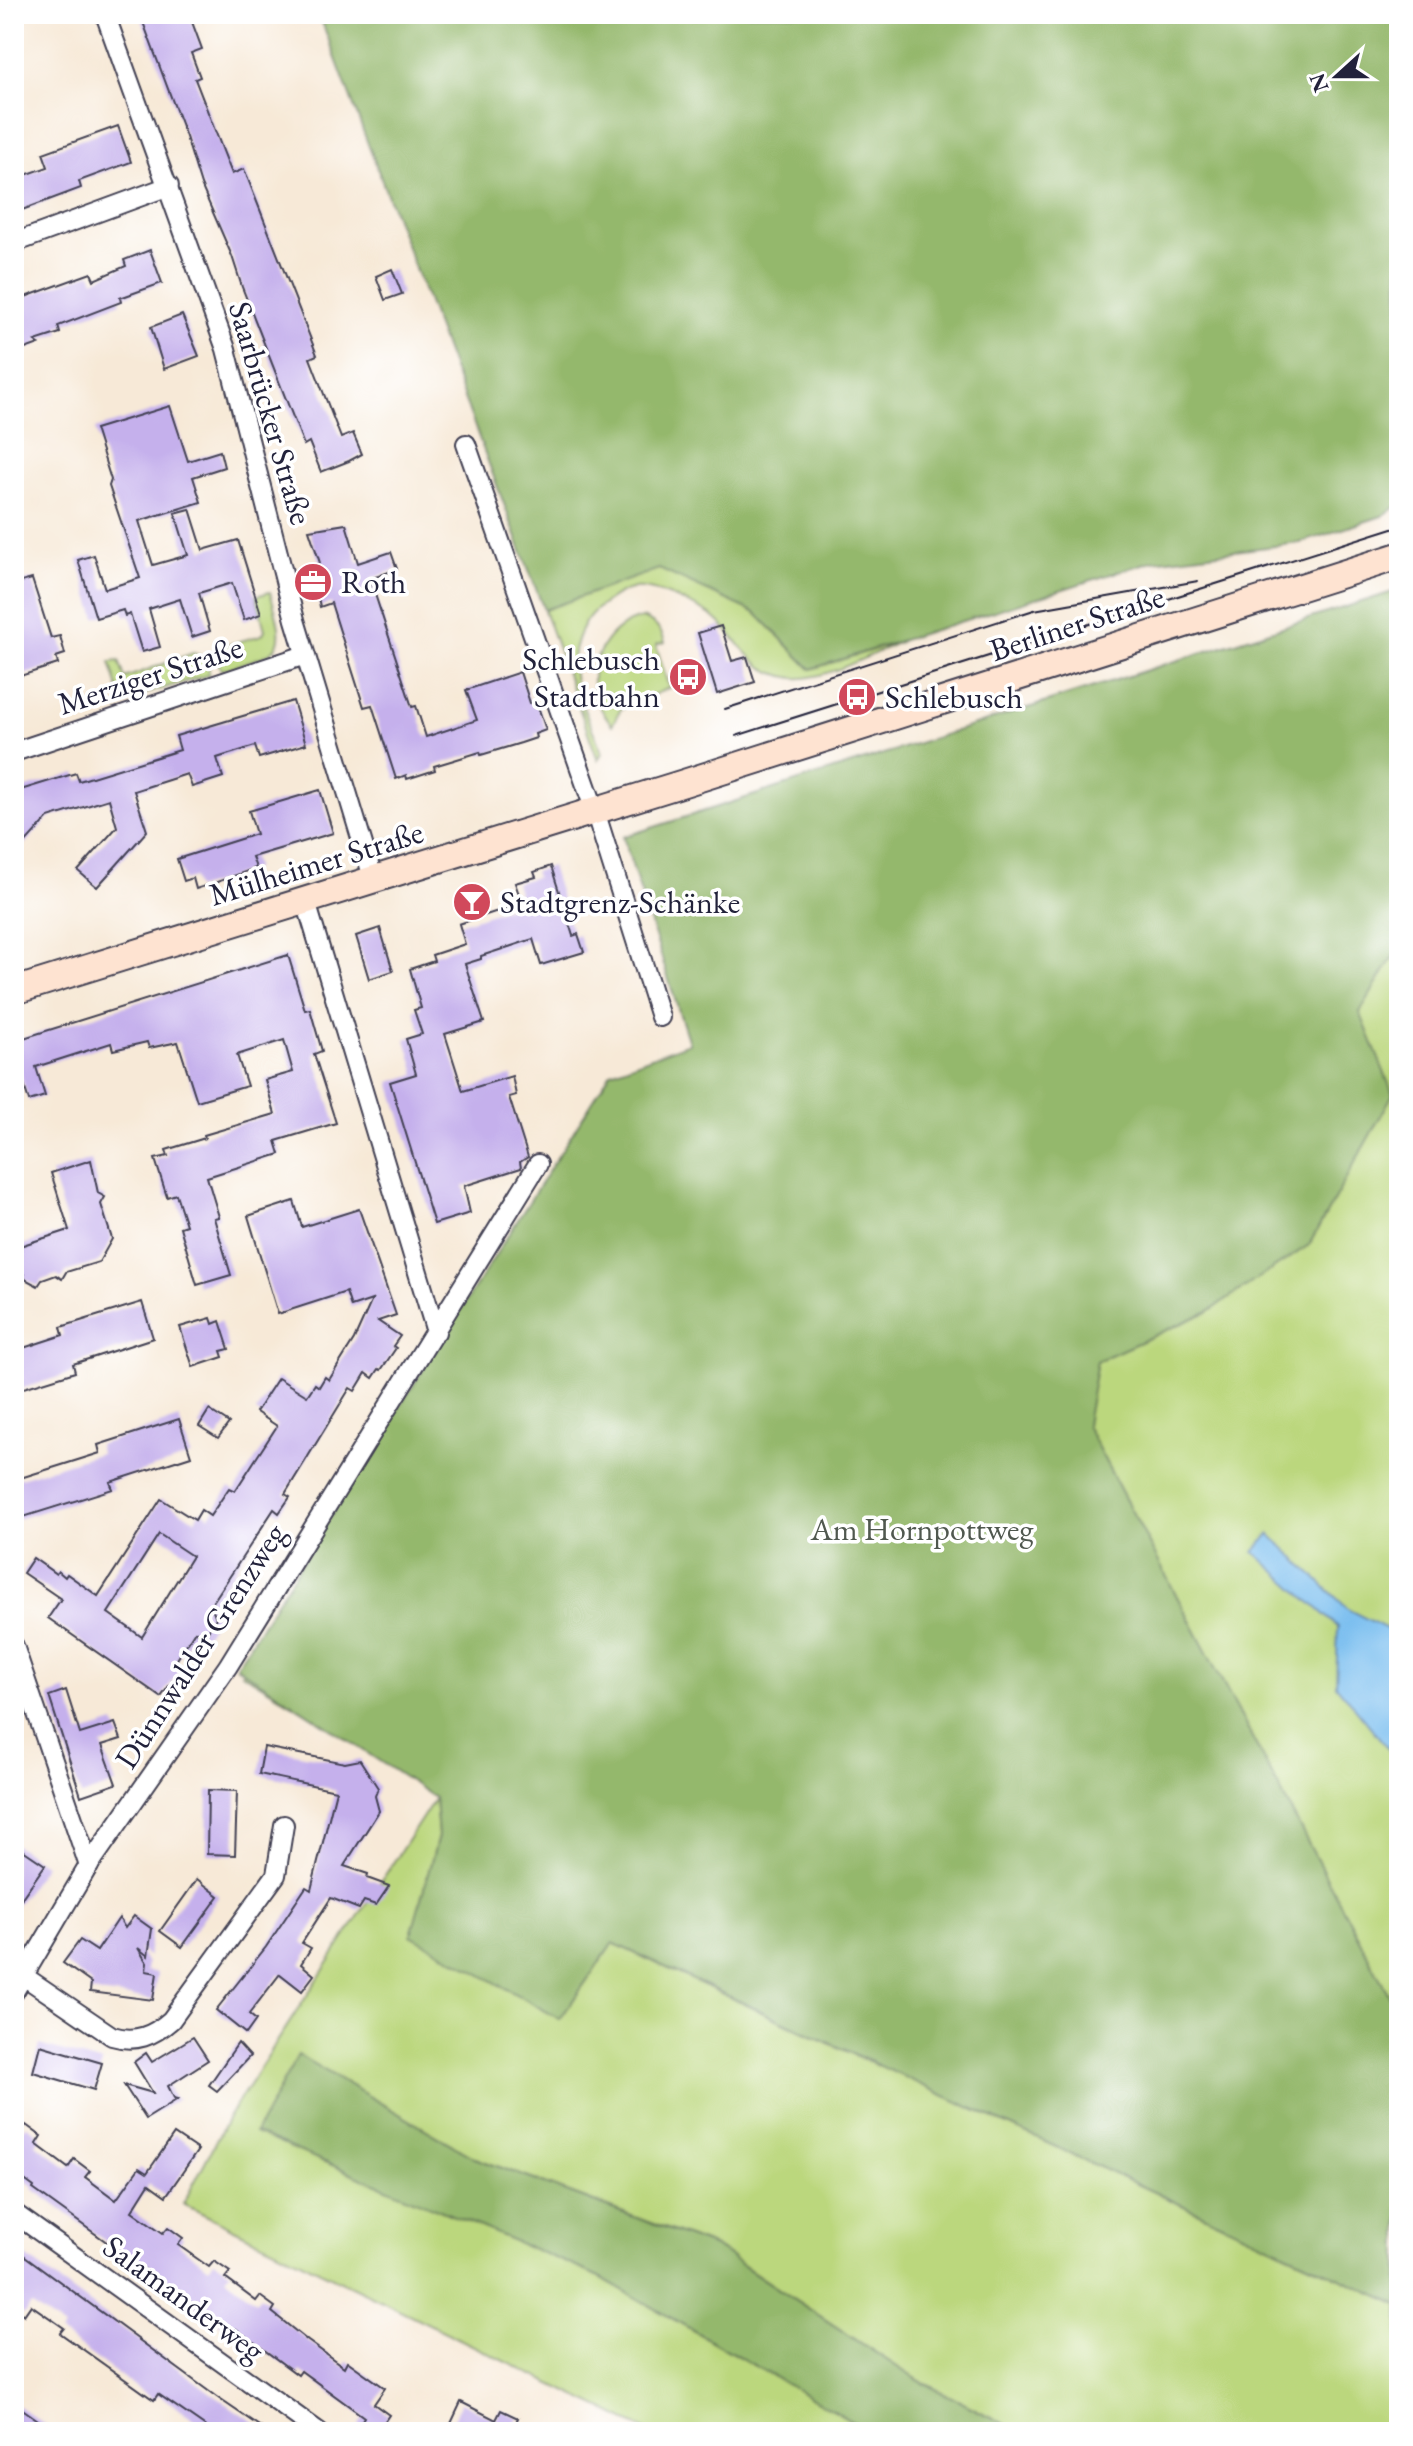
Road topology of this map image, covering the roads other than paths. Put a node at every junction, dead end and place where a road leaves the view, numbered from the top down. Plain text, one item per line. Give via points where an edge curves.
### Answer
1 (105, 14) edge
2 (169, 186) junction
3 (14, 243) edge
4 (466, 444) dead end
5 (1399, 556) edge
6 (305, 655) junction
7 (14, 752) edge
8 (638, 798) joint
9 (595, 811) junction
10 (374, 881) junction
11 (306, 902) junction
12 (14, 991) edge
13 (660, 1017) dead end
14 (538, 1164) dead end
15 (436, 1332) junction
16 (14, 1646) edge
17 (284, 1825) dead end
18 (89, 1866) junction
19 (19, 1985) edge
20 (14, 2213) edge
21 (319, 2432) edge

1 - 2 street, Saarbrücker Straße
2 - 3 street
2 - 6 street, Saarbrücker Straße via 226,349
4 - 9 street
5 - 8 main road, Berliner Straße
6 - 7 street, Merziger Straße
6 - 10 street, Saarbrücker Straße
8 - 9 main road, Mülheimer Straße
9 - 10 main road, Mülheimer Straße
9 - 13 street
10 - 11 main road, Mülheimer Straße
11 - 12 main road, Mülheimer Straße
11 - 15 street
14 - 15 street, Dünnwalder Grenzweg
15 - 18 street, Dünnwalder Grenzweg via 228,1666
16 - 18 street
17 - 19 street via 276,1875 171,2020 155,2032 137,2039 112,2036
18 - 19 street, Dünnwalder Grenzweg
20 - 21 street, Salamanderweg

